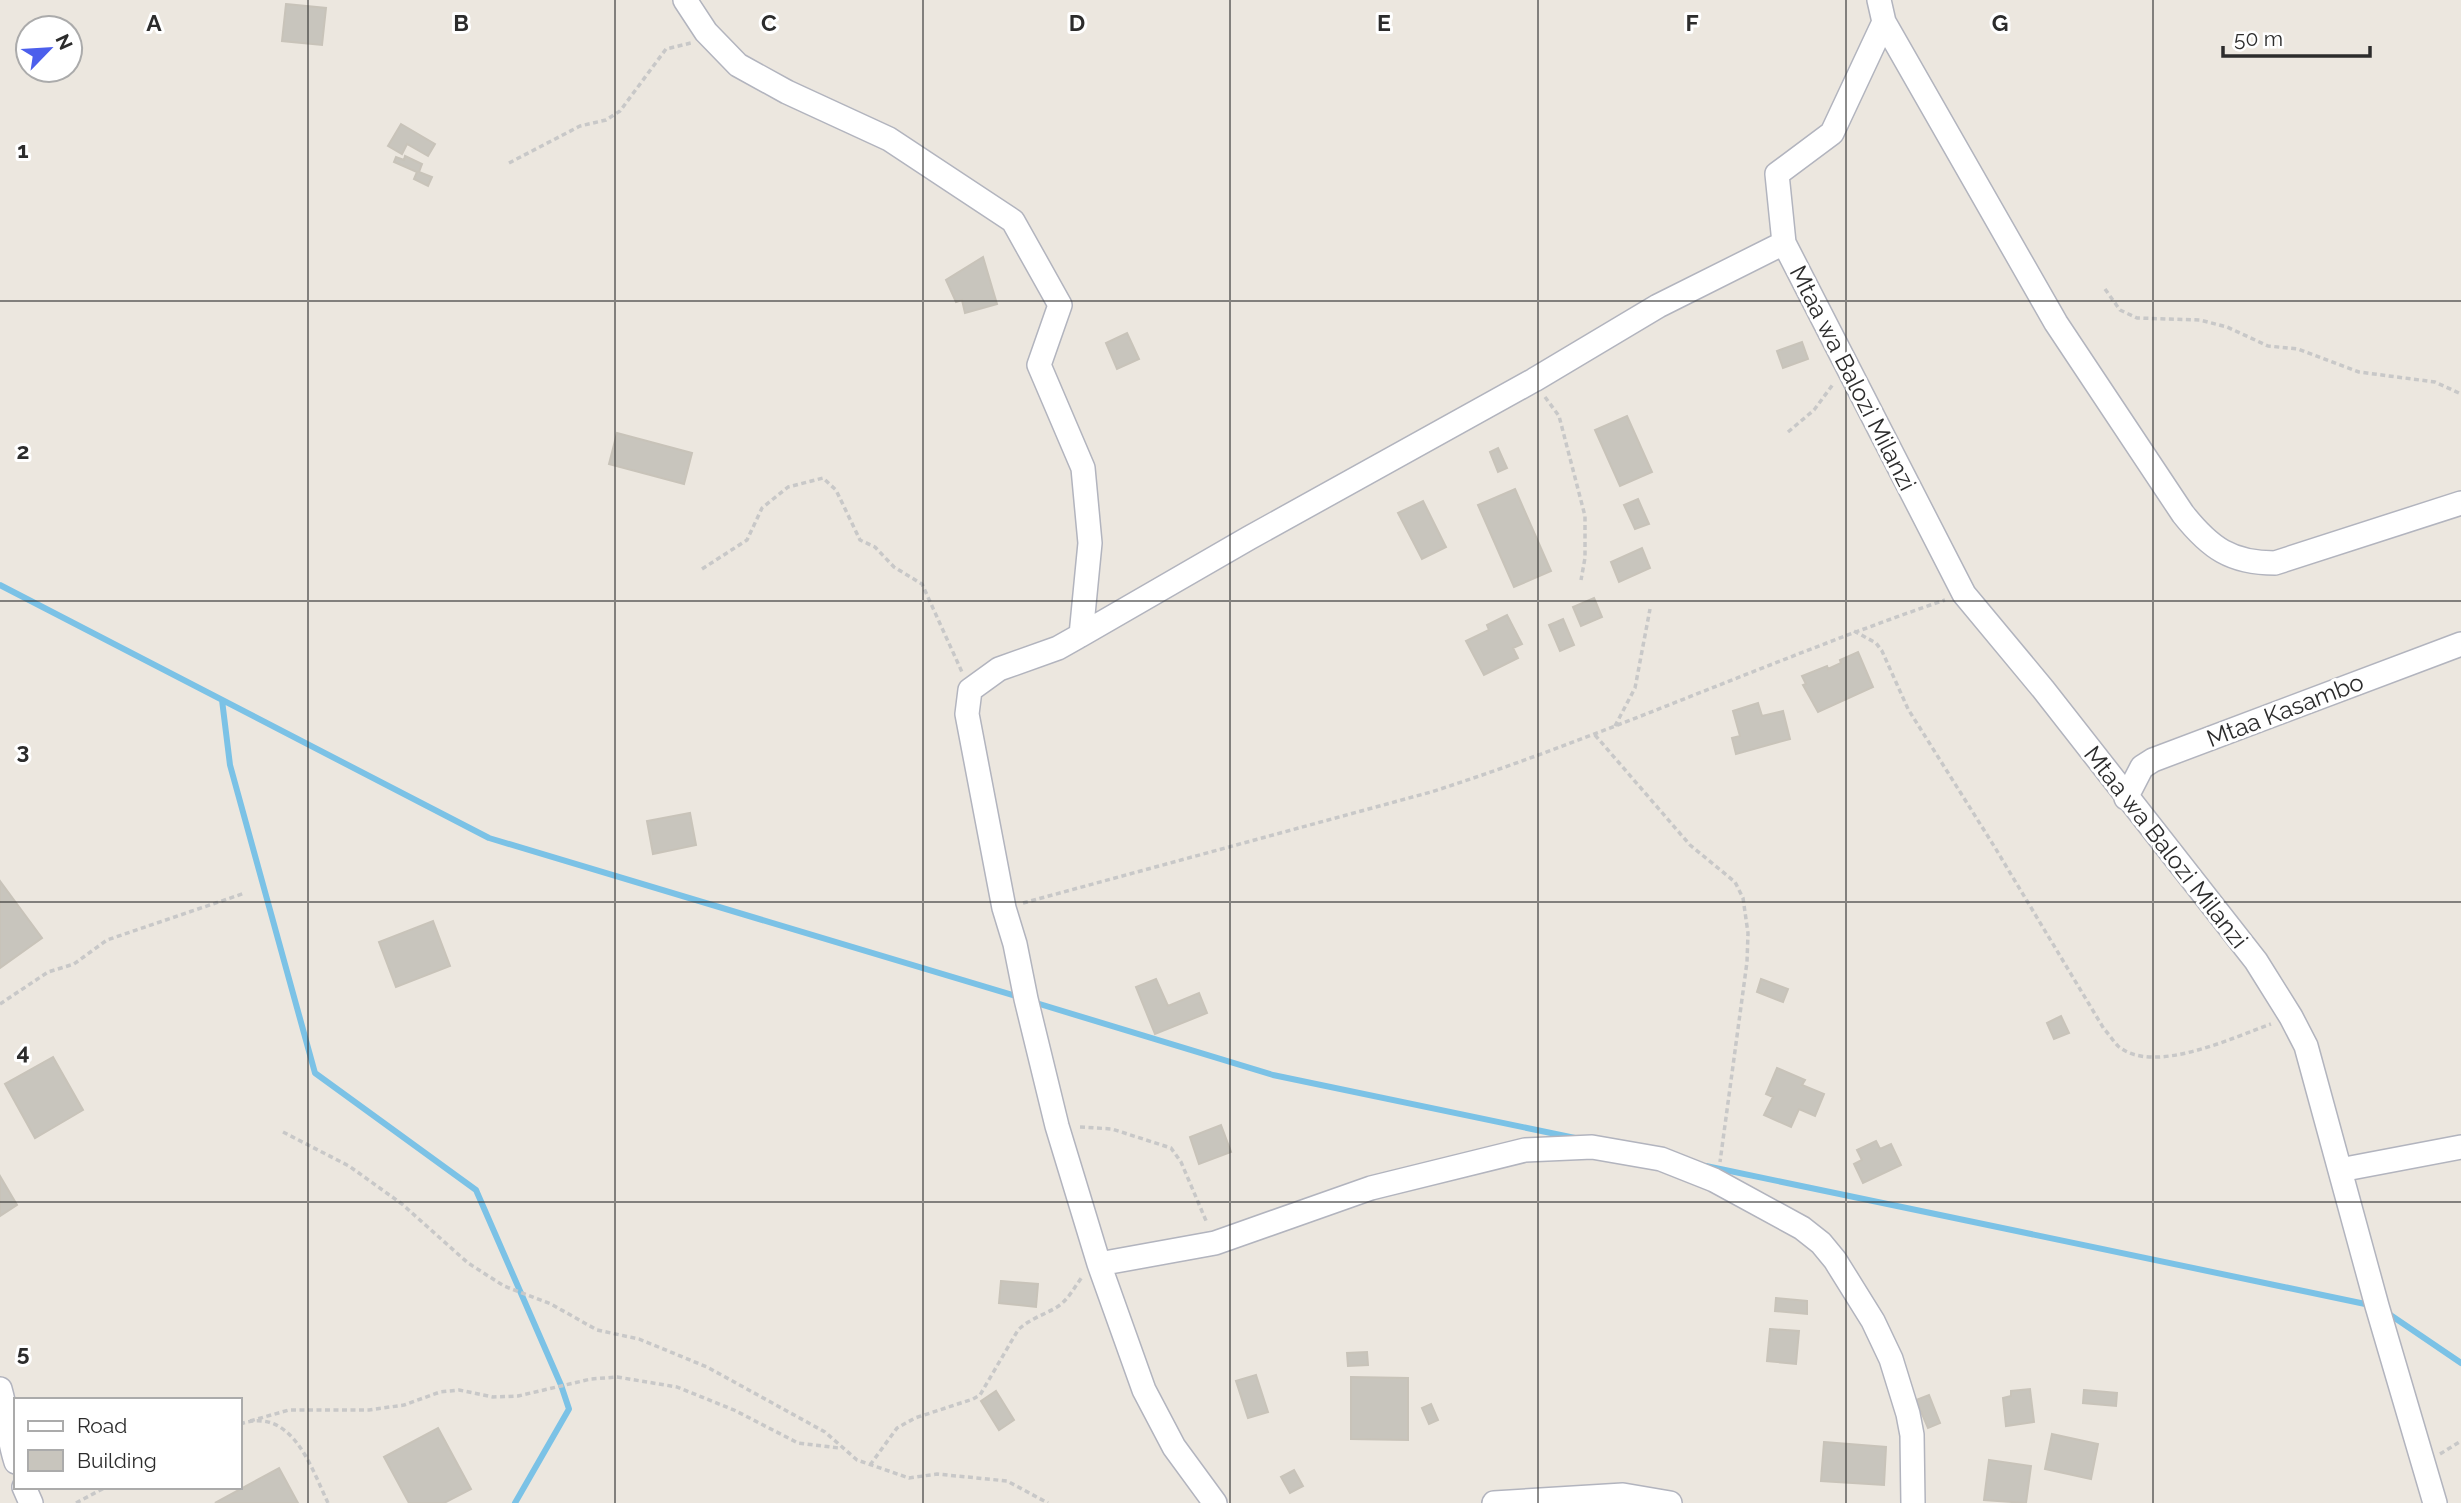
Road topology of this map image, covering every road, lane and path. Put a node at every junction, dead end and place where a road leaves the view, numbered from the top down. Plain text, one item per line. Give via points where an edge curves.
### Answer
1 (685, 0) edge
2 (1881, 11) edge
3 (706, 32) junction
4 (509, 163) dead end
5 (1784, 243) junction
6 (2105, 289) dead end
7 (1848, 364) junction
8 (1534, 380) junction
9 (2461, 394) edge
10 (1788, 432) dead end
11 (2461, 503) edge
12 (702, 569) dead end
13 (1581, 580) dead end
14 (1964, 594) junction
15 (1650, 609) dead end
16 (1854, 631) junction
17 (1081, 635) junction
18 (2461, 644) edge
19 (970, 690) junction
20 (1614, 728) junction
21 (1595, 735) junction
22 (2126, 798) junction
23 (245, 893) dead end
24 (1004, 908) junction
25 (0, 1004) edge
26 (2291, 1017) junction
27 (1057, 1126) junction
28 (283, 1132) dead end
29 (2461, 1147) edge
30 (2340, 1170) junction
31 (1714, 1180) junction
32 (1215, 1243) junction
33 (1098, 1260) junction
34 (0, 1389) edge
35 (250, 1421) junction
36 (242, 1423) edge
37 (841, 1448) junction
38 (14, 1455) edge
39 (870, 1465) junction
40 (102, 1489) edge
41 (76, 1503) edge
42 (328, 1503) edge
43 (1048, 1503) edge
44 (1215, 1503) edge
45 (1494, 1503) edge
46 (1670, 1503) edge
47 (1913, 1503) edge
48 (2435, 1503) edge

1 - 3 street
2 - 5 street via 1832,133 1777,174
2 - 11 street via 2056,323 2201,536 2237,559 2275,563
3 - 4 path via 694,43 666,49 620,111
3 - 17 street via 738,65 889,139 1013,221 1060,305 1039,365 1083,468 1090,543
5 - 7 street, Mtaa wa Balozi Milanzi
5 - 8 street via 1658,306
6 - 9 path via 2120,310 2137,318 2200,320 2268,346 2298,349 2360,372 2435,382
7 - 10 path via 1814,410
7 - 14 street, Mtaa wa Balozi Milanzi
8 - 13 path via 1559,416 1585,516
8 - 17 street
12 - 19 path via 747,540 762,508 788,486 823,478 836,490 860,540 922,584
14 - 16 path
14 - 22 street, Mtaa wa Balozi Milanzi
15 - 20 path via 1635,688
16 - 20 path
16 - 26 path via 1876,643 1882,652 1908,709 2120,1048 2157,1057 2188,1054
17 - 19 street via 999,669
18 - 22 street, Mtaa Kasambo via 2152,760 2142,767
19 - 24 street via 967,714
20 - 21 path
21 - 24 path via 1431,792
21 - 31 path via 1690,845 1735,882 1743,898 1747,962
22 - 26 street, Mtaa wa Balozi Milanzi via 2256,961
23 - 25 path via 107,940 74,964 48,972
24 - 27 street
26 - 30 street, Mtaa wa Balozi Milanzi via 2306,1046
27 - 32 path via 1112,1129 1171,1148
27 - 33 street
28 - 37 path via 349,1166 402,1204 468,1263 505,1286 551,1304 597,1330 639,1339 707,1367 825,1433
29 - 30 street
30 - 48 street, Mtaa wa Balozi Milanzi
31 - 32 street via 1661,1158 1592,1147 1525,1150 1371,1188
31 - 47 street via 1821,1243 1873,1321 1908,1414
32 - 33 street
33 - 39 path via 1066,1300 1018,1330 979,1395 897,1428
33 - 44 street via 1144,1391 1174,1447
34 - 38 street
35 - 36 path
35 - 37 path via 289,1410 404,1405 458,1390 518,1396 617,1377 677,1387 798,1443
35 - 42 path via 287,1431 302,1450
37 - 39 path
39 - 43 path via 909,1478 937,1474 1007,1481
40 - 41 path
45 - 46 street via 1623,1495

